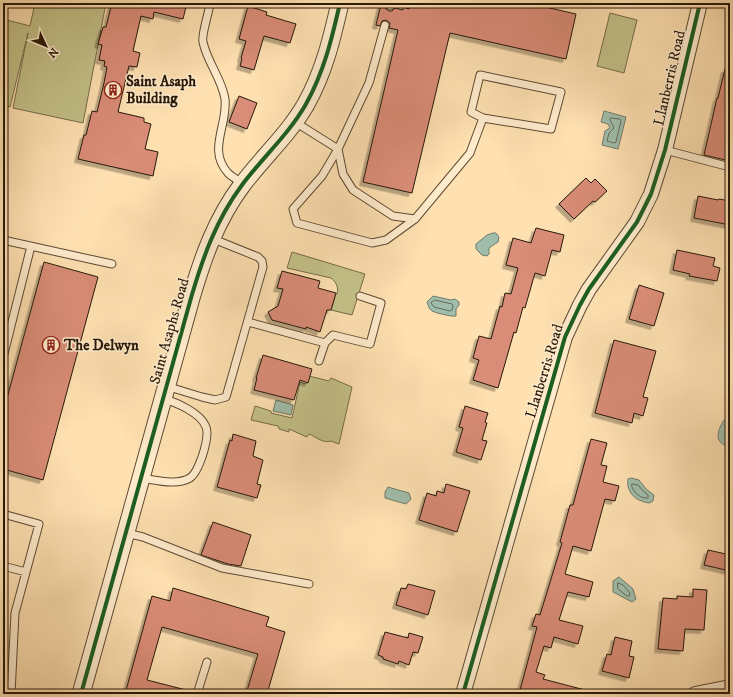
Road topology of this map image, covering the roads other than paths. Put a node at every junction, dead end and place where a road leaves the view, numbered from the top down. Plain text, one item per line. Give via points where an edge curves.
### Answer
1 (210, 3) edge
2 (340, 3) edge
3 (700, 3) edge
4 (385, 25) dead end
5 (483, 118) junction
6 (295, 122) junction
7 (338, 150) junction
8 (665, 150) junction
9 (730, 167) edge
10 (243, 184) junction
11 (415, 219) junction
12 (211, 238) junction
13 (3, 240) edge
14 (31, 246) junction
15 (112, 264) dead end
16 (360, 296) dead end
17 (248, 322) junction
18 (325, 344) junction
19 (3, 355) edge
20 (320, 361) dead end
21 (164, 392) junction
22 (141, 478) junction
23 (3, 514) edge
24 (126, 532) junction
25 (3, 566) edge
26 (26, 572) junction
27 (309, 584) dead end
28 (206, 662) dead end
29 (730, 687) edge
30 (11, 694) edge
31 (81, 694) edge
32 (197, 694) edge
33 (463, 694) edge
34 (695, 694) edge

1 - 10 lane via 202,40 225,100 219,154 228,173
2 - 6 street, Saint Asaphs Road via 322,70
3 - 8 street, Llanberris Road
4 - 7 lane via 369,83
5 - 5 lane via 551,129 561,92 480,75 470,112
5 - 11 lane via 470,152
6 - 7 lane
6 - 10 street, Saint Asaphs Road
7 - 11 lane via 343,174 354,190 393,216
7 - 11 lane via 322,176 293,209 297,223 372,243 386,240
8 - 9 lane
8 - 33 street, Llanberris Road via 645,208 589,289 565,337
10 - 12 street, Saint Asaphs Road
12 - 17 lane via 245,251 262,261 263,267
12 - 21 street, Saint Asaphs Road via 200,266
13 - 14 lane
14 - 15 lane
14 - 19 lane
16 - 18 lane via 381,303 370,344 333,334
17 - 18 lane
17 - 21 lane via 226,397 216,400
18 - 20 lane
21 - 22 street, Saint Asaphs Road
21 - 22 lane via 201,419 206,426 204,452 191,477 170,481
22 - 24 street, Saint Asaphs Road
23 - 26 lane via 39,524
24 - 27 lane via 222,568
24 - 31 street, Saint Asaphs Road
25 - 26 lane
26 - 30 lane via 15,613
28 - 32 lane
29 - 34 street

